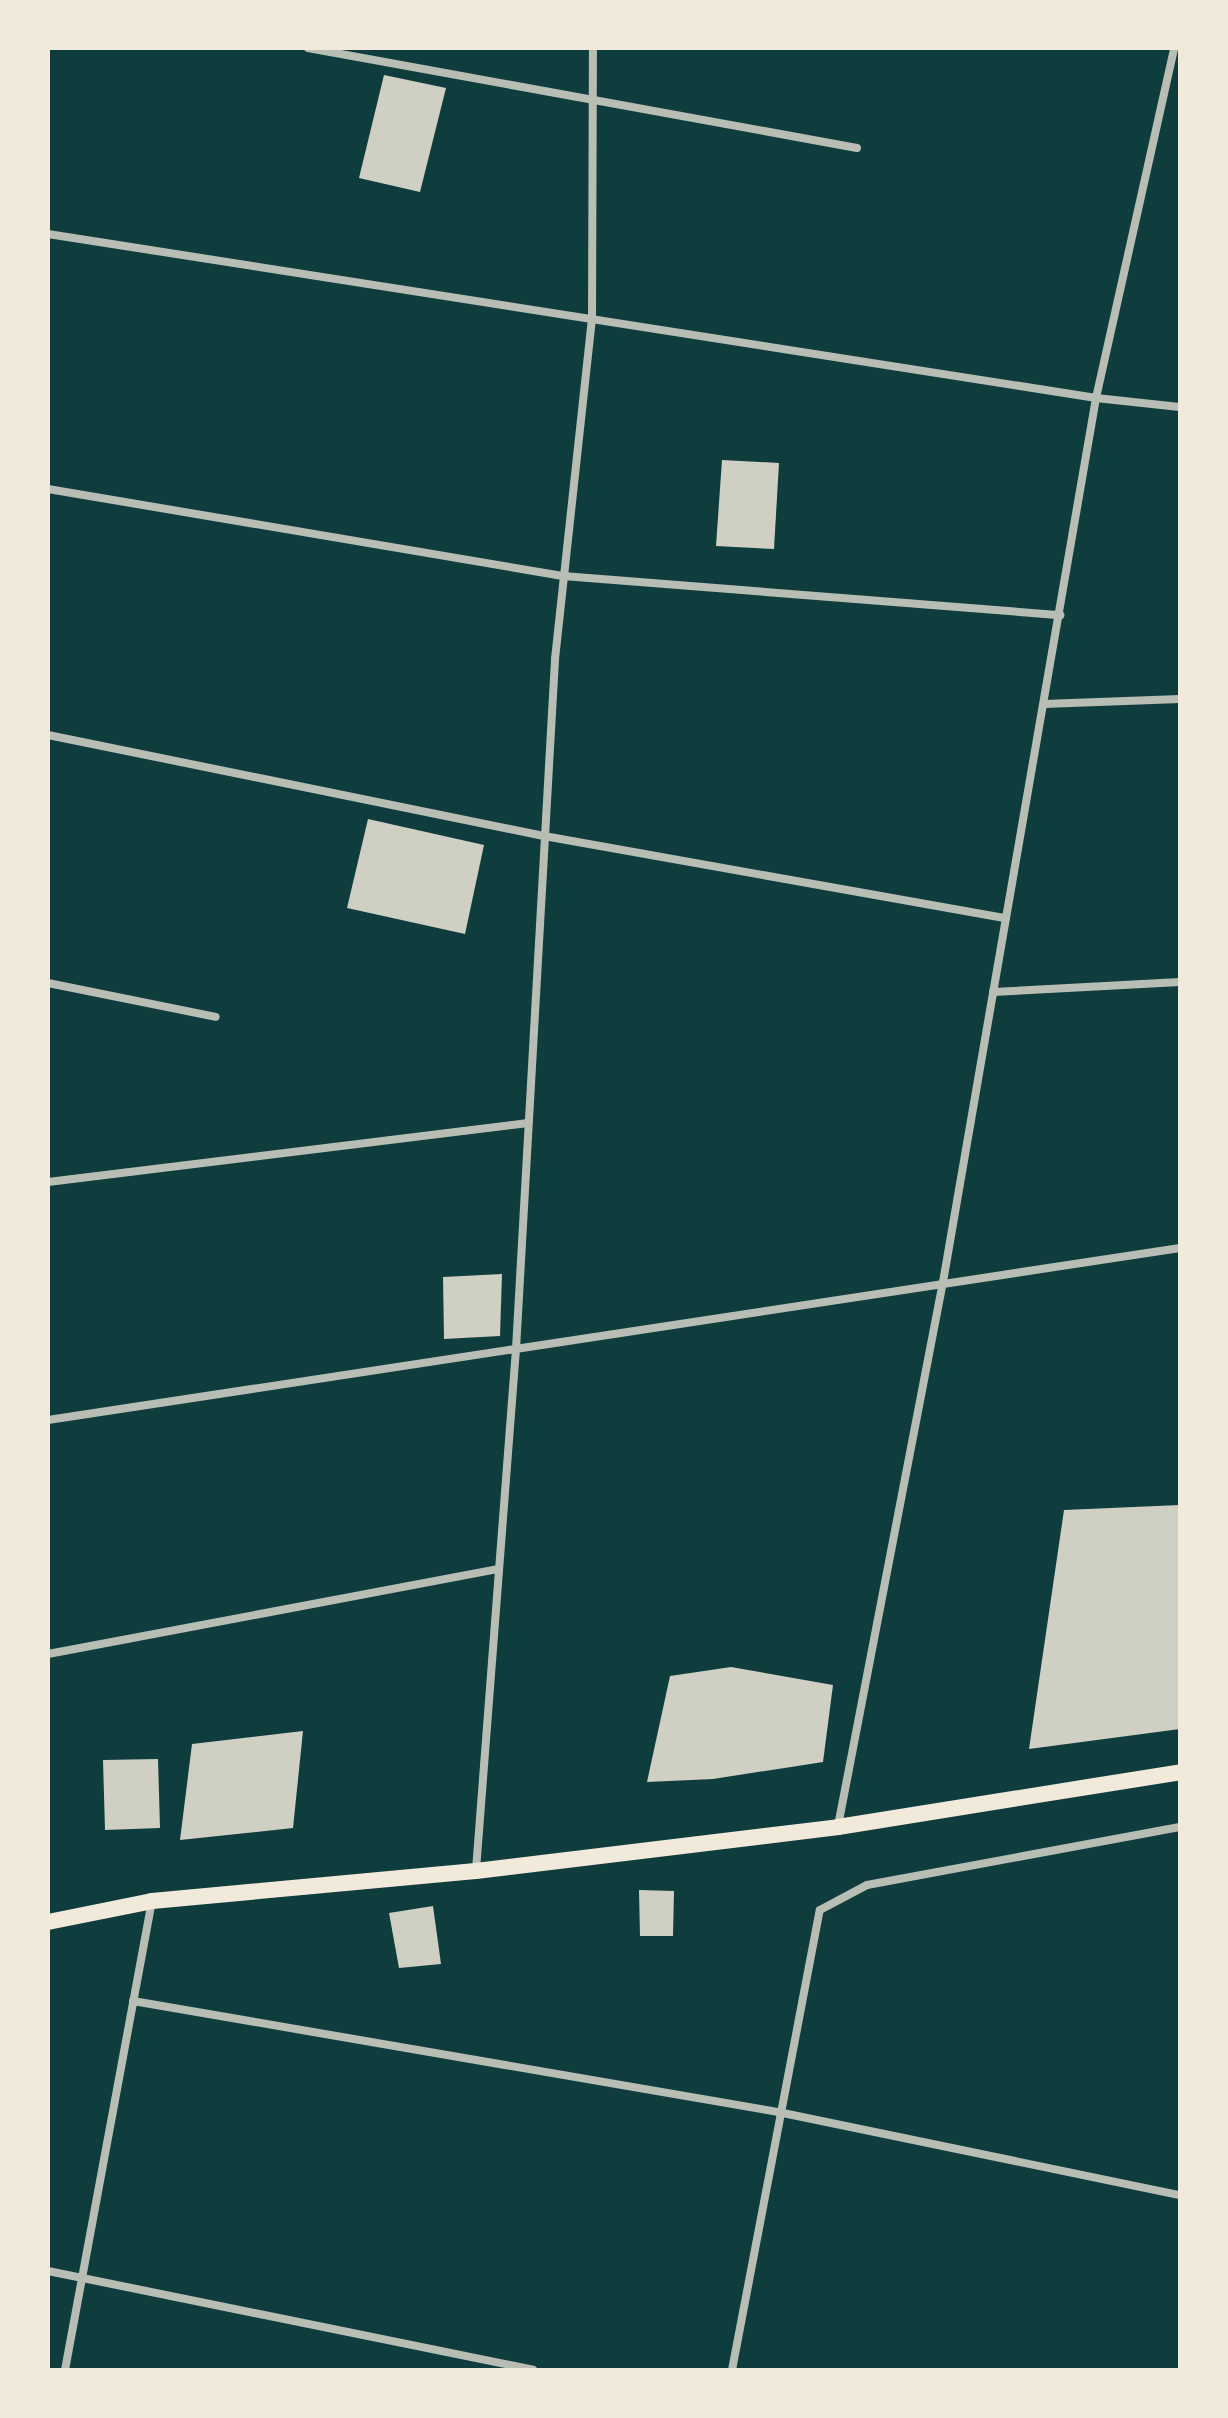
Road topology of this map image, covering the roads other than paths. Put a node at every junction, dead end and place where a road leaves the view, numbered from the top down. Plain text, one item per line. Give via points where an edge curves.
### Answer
1 (308, 48) edge
2 (593, 48) edge
3 (1174, 48) edge
4 (591, 100) junction
5 (857, 148) dead end
6 (48, 234) edge
7 (592, 317) junction
8 (1096, 398) junction
9 (1180, 407) edge
10 (48, 489) edge
11 (563, 576) junction
12 (1060, 615) junction
13 (1180, 699) edge
14 (1044, 704) junction
15 (48, 735) edge
16 (544, 836) junction
17 (1006, 918) junction
18 (1180, 982) edge
19 (48, 983) edge
20 (993, 992) junction
21 (216, 1017) dead end
22 (528, 1123) junction
23 (48, 1182) edge
24 (1180, 1248) edge
25 (943, 1282) junction
26 (516, 1349) junction
27 (48, 1420) edge
28 (496, 1569) junction
29 (48, 1654) edge
30 (1180, 1772) edge
31 (838, 1827) junction
32 (1180, 1827) edge
33 (476, 1871) junction
34 (152, 1901) junction
35 (48, 1922) edge
36 (133, 2001) junction
37 (778, 2112) junction
38 (1180, 2195) edge
39 (48, 2271) edge
40 (80, 2278) junction
41 (65, 2370) edge
42 (533, 2370) edge
43 (732, 2370) edge

1 - 4 street
2 - 4 street
3 - 8 street
4 - 5 street
4 - 7 street
6 - 7 street
7 - 8 street
7 - 11 street
8 - 9 street
8 - 12 street
10 - 11 street
11 - 12 street
11 - 16 street
12 - 14 street
13 - 14 street
14 - 17 street
15 - 16 street
16 - 17 street
16 - 22 street
17 - 20 street
18 - 20 street
19 - 21 street
20 - 25 street
22 - 23 street
22 - 26 street
24 - 25 street
25 - 26 street
25 - 31 street
26 - 27 street
26 - 28 street
28 - 29 street
28 - 33 street
30 - 31 main road
31 - 33 main road
32 - 37 street via 867,1885 820,1910
33 - 34 main road
34 - 35 main road
34 - 36 street
36 - 37 street
36 - 40 street
37 - 38 street
37 - 43 street
39 - 40 street
40 - 41 street
40 - 42 street

